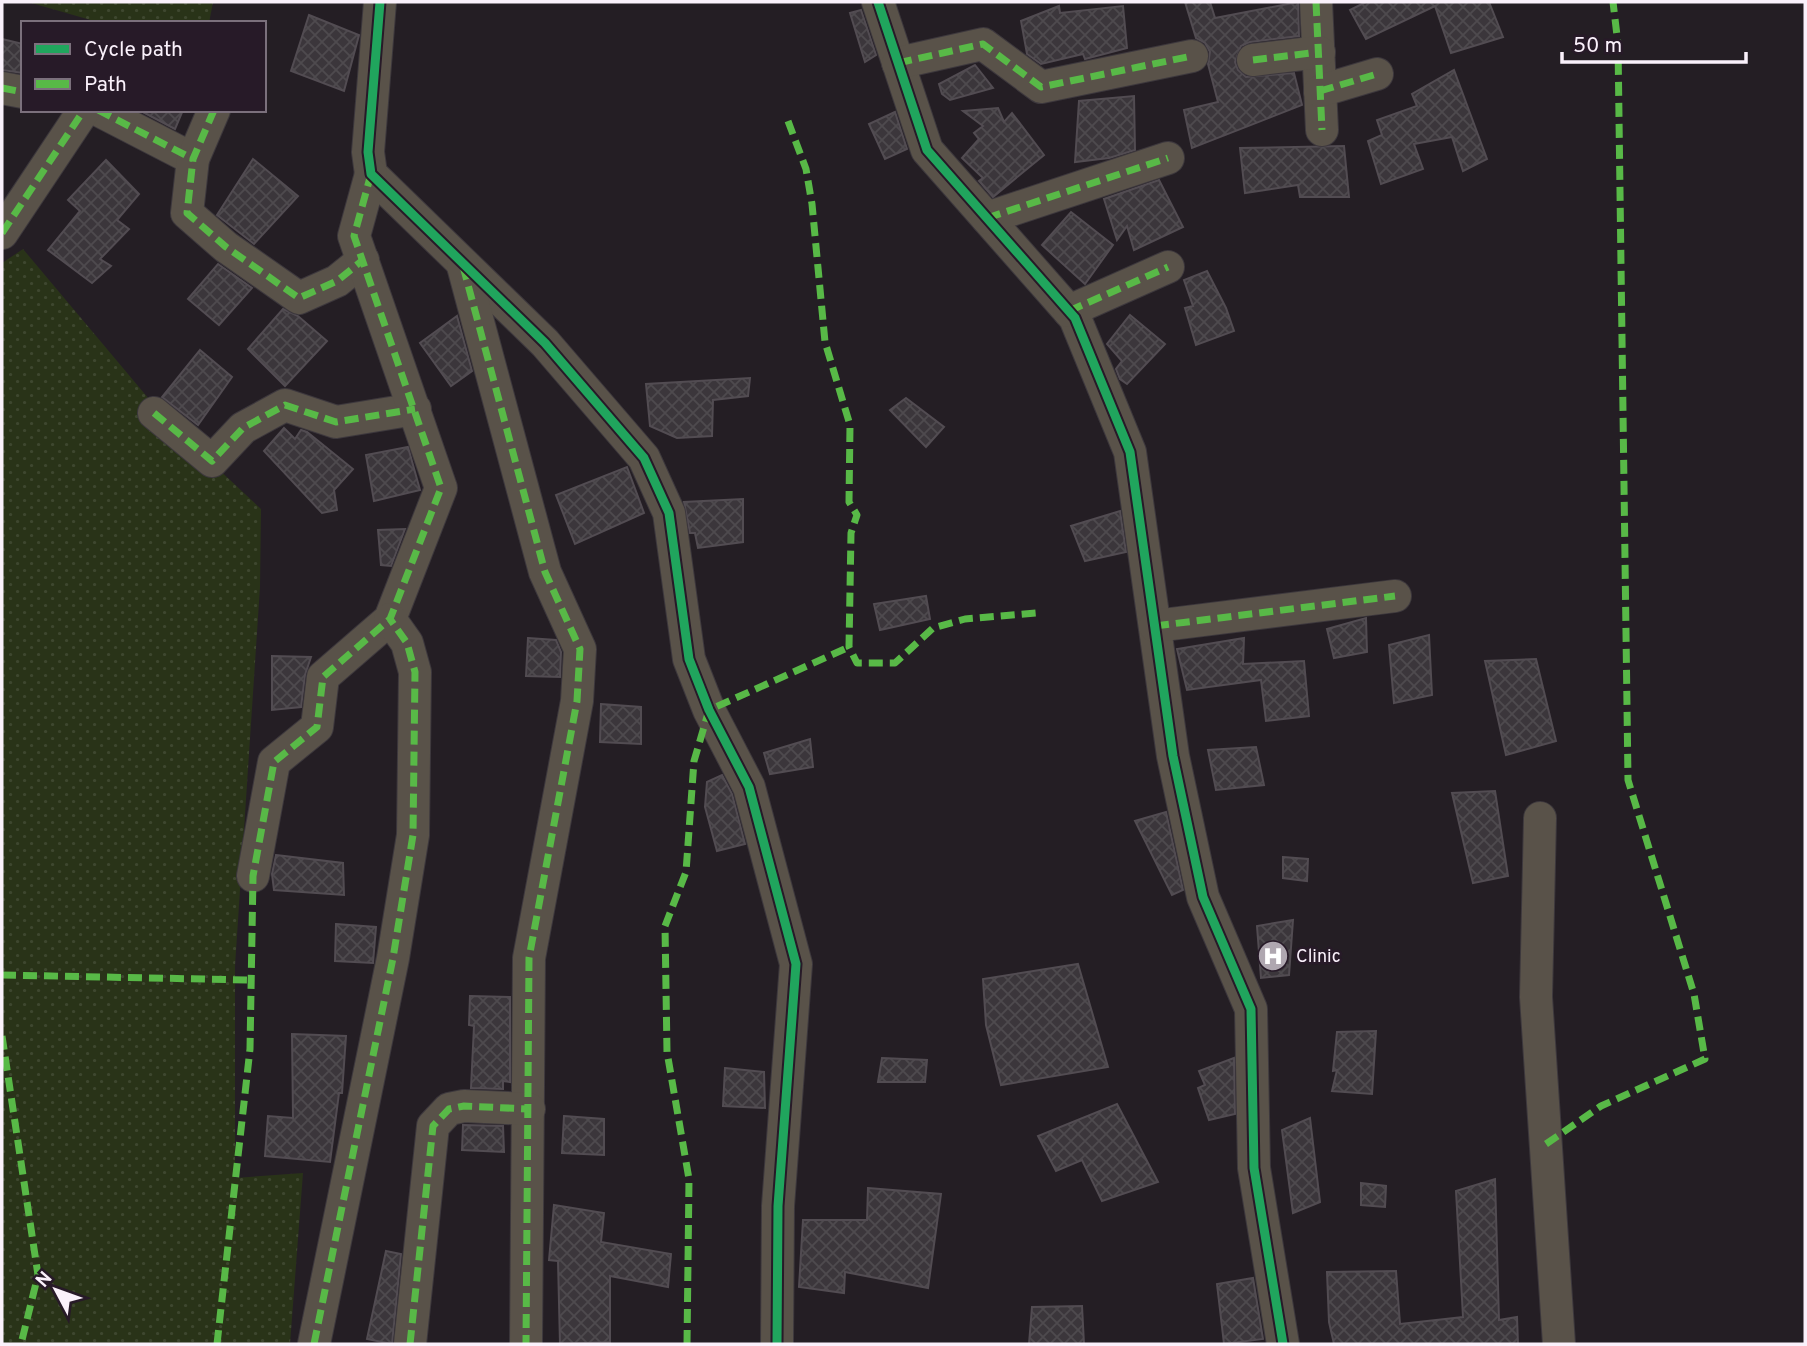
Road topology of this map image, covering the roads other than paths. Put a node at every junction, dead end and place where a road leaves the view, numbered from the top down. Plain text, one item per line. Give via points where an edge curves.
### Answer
1 (380, 2) edge
2 (878, 2) edge
3 (1316, 2) edge
4 (1319, 52) junction
5 (1192, 56) dead end
6 (1253, 60) dead end
7 (898, 63) junction
8 (1377, 74) dead end
9 (2, 88) edge
10 (1320, 91) junction
11 (21, 92) edge
12 (83, 112) edge
13 (102, 112) edge
14 (213, 112) edge
15 (1322, 130) dead end
16 (1168, 158) dead end
17 (193, 159) junction
18 (372, 174) junction
19 (987, 218) junction
20 (2, 233) edge
21 (363, 260) junction
22 (463, 266) junction
23 (1168, 267) dead end
24 (1069, 311) junction
25 (415, 409) junction
26 (153, 413) dead end
27 (1395, 596) dead end
28 (390, 619) junction
29 (1155, 626) junction
30 (1539, 818) dead end
31 (253, 876) dead end
32 (529, 1109) junction
33 (314, 1344) edge
34 (410, 1344) edge
35 (526, 1344) edge
36 (777, 1344) edge
37 (1283, 1344) edge
38 (1559, 1344) edge

1 - 18 street via 368,152
2 - 7 street
3 - 4 street
4 - 6 street
4 - 10 street
5 - 7 street via 1041,87 983,44
7 - 19 street via 927,150
8 - 10 street
9 - 11 street
10 - 15 street
12 - 20 street
13 - 17 street
14 - 17 street
16 - 19 street
17 - 21 street via 187,213 299,299 337,281
18 - 21 street via 354,236
18 - 22 street
19 - 24 street
21 - 25 street
22 - 32 street via 545,572 580,649 577,701 529,958
22 - 36 street via 545,343 643,458 669,513 690,659 709,710 749,787 796,964 778,1206
23 - 24 street
24 - 29 street via 1130,452
25 - 26 street via 336,422 285,405 243,428 212,461
25 - 28 street via 441,488
27 - 29 street
28 - 31 street via 324,677 317,727 274,762
28 - 33 street via 407,643 415,672 413,835 393,957
29 - 37 street via 1173,756 1203,897 1251,1009 1254,1168
30 - 38 street via 1536,997
32 - 34 street via 464,1106 449,1109 433,1126
32 - 35 street

